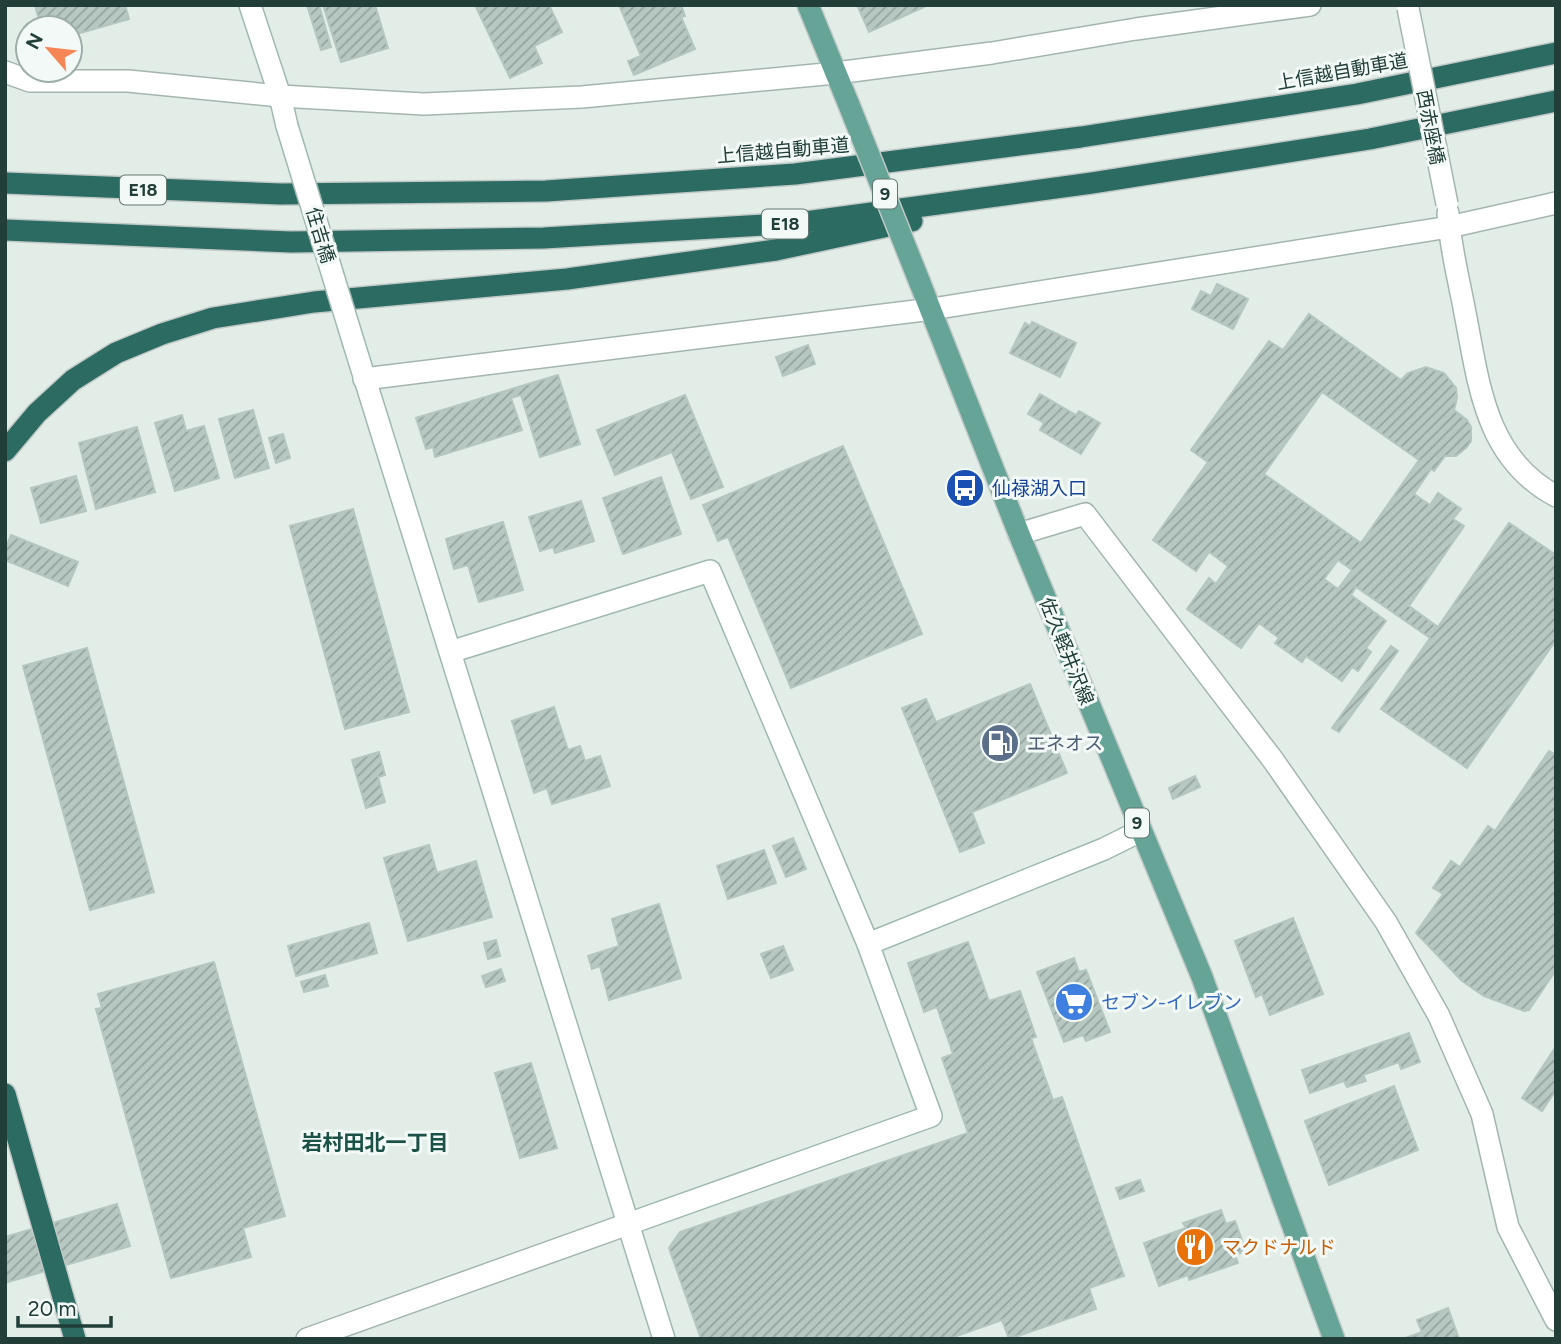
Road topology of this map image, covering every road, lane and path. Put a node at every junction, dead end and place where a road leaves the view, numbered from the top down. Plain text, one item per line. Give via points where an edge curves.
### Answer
1 (250, 5) edge
2 (808, 5) edge
3 (1310, 5) edge
4 (1408, 7) edge
5 (1556, 52) edge
6 (5, 72) edge
7 (836, 73) junction
8 (280, 96) junction
9 (1556, 101) edge
10 (5, 170) edge
11 (5, 183) edge
12 (1092, 183) junction
13 (281, 194) junction
14 (1556, 203) edge
15 (1449, 227) junction
16 (5, 230) edge
17 (932, 309) junction
18 (364, 379) junction
19 (5, 451) edge
20 (1556, 496) edge
21 (1020, 534) junction
22 (450, 652) junction
23 (1140, 831) junction
24 (868, 944) junction
25 (5, 1094) edge
26 (628, 1224) junction
27 (1556, 1320) edge
28 (75, 1339) edge
29 (307, 1339) edge
30 (664, 1339) edge
31 (1334, 1339) edge

1 - 8 street, 住吉橋
2 - 7 main road, 佐久軽井沢線 / 9
3 - 7 street
4 - 15 street, 西赤座橋, bridge
5 - 13 highway, 上信越自動車道 / E18 via 1357,94 1081,137 795,174 546,191
6 - 8 street via 30,81 128,81
7 - 8 street via 503,101 424,104
7 - 17 main road, 佐久軽井沢線 / 9, bridge
8 - 18 street, 住吉橋, bridge
9 - 12 highway, E18 via 1370,139
10 - 13 highway
11 - 13 highway, 上信越自動車道 / E18
12 - 16 highway, E18 via 798,223 544,238 291,242
12 - 19 highway via 776,250 567,279 314,302 213,318 105,359 37,413
14 - 15 street
15 - 17 street
15 - 20 street, 西赤座橋 via 1481,395 1496,435 1513,463 1536,486
17 - 18 street
17 - 21 main road, 佐久軽井沢線 / 9
18 - 22 street, 住吉橋
21 - 23 main road, 佐久軽井沢線 / 9
21 - 27 street via 1085,514 1273,760 1386,922 1440,1016 1482,1114 1508,1227
22 - 24 street via 710,571
22 - 26 street, 住吉橋
23 - 24 street
23 - 31 main road, 佐久軽井沢線 / 9 via 1202,977
24 - 26 street via 931,1116
25 - 28 highway
26 - 29 street
26 - 30 street, 住吉橋

